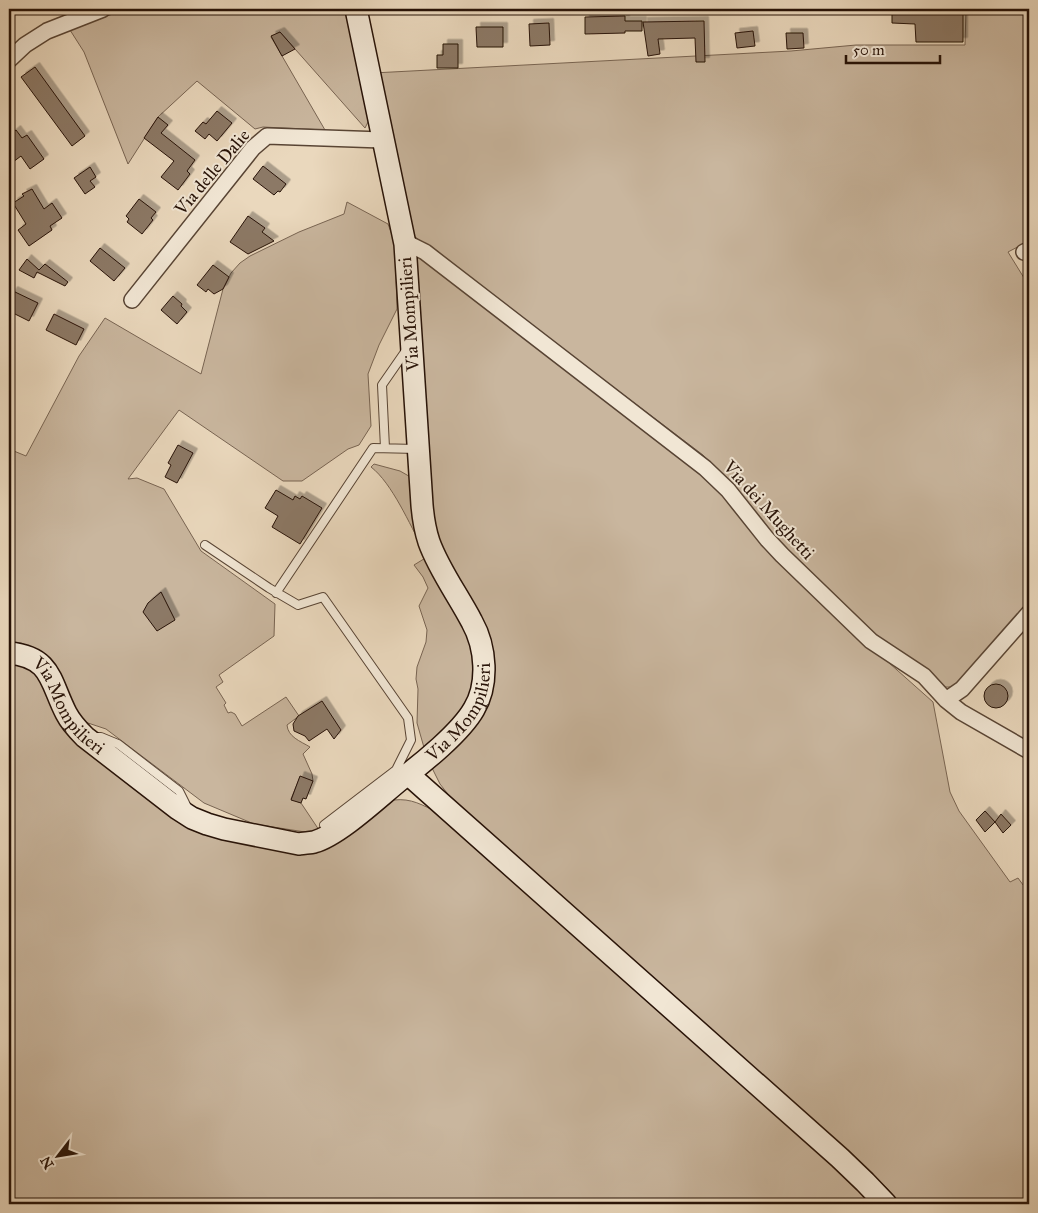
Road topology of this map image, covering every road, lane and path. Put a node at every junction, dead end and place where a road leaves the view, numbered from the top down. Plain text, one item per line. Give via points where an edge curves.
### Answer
1 (103, 9) edge
2 (356, 9) edge
3 (9, 60) edge
4 (382, 140) junction
5 (405, 244) junction
6 (132, 300) dead end
7 (411, 343) junction
8 (385, 448) junction
9 (419, 449) junction
10 (205, 545) dead end
11 (276, 593) junction
12 (1029, 613) edge
13 (9, 653) edge
14 (946, 700) junction
15 (1029, 751) edge
16 (408, 774) junction
17 (324, 825) dead end
18 (886, 1204) edge

1 - 3 street via 47,30
2 - 4 street, Via Mompilieri
4 - 5 street, Via Mompilieri
4 - 6 street, Via delle Dalie via 266,136
5 - 7 street, Via Mompilieri
5 - 14 street, Via dei Mughetti via 425,252 705,468 835,608 871,641 924,676
7 - 8 lane via 382,385
7 - 9 street, Via Mompilieri
8 - 9 lane
8 - 11 lane via 373,448
9 - 16 street, Via Mompilieri via 425,528 433,553 478,633 484,674 480,697 467,719
10 - 11 lane
11 - 17 lane via 298,605 323,597 408,718 411,740 396,770
12 - 14 street via 962,690
13 - 16 street, Via Mompilieri via 44,666 65,712 85,738 192,818 207,824 299,844 314,842 352,819
14 - 15 street, Via dei Mughetti
16 - 18 street via 840,1158

